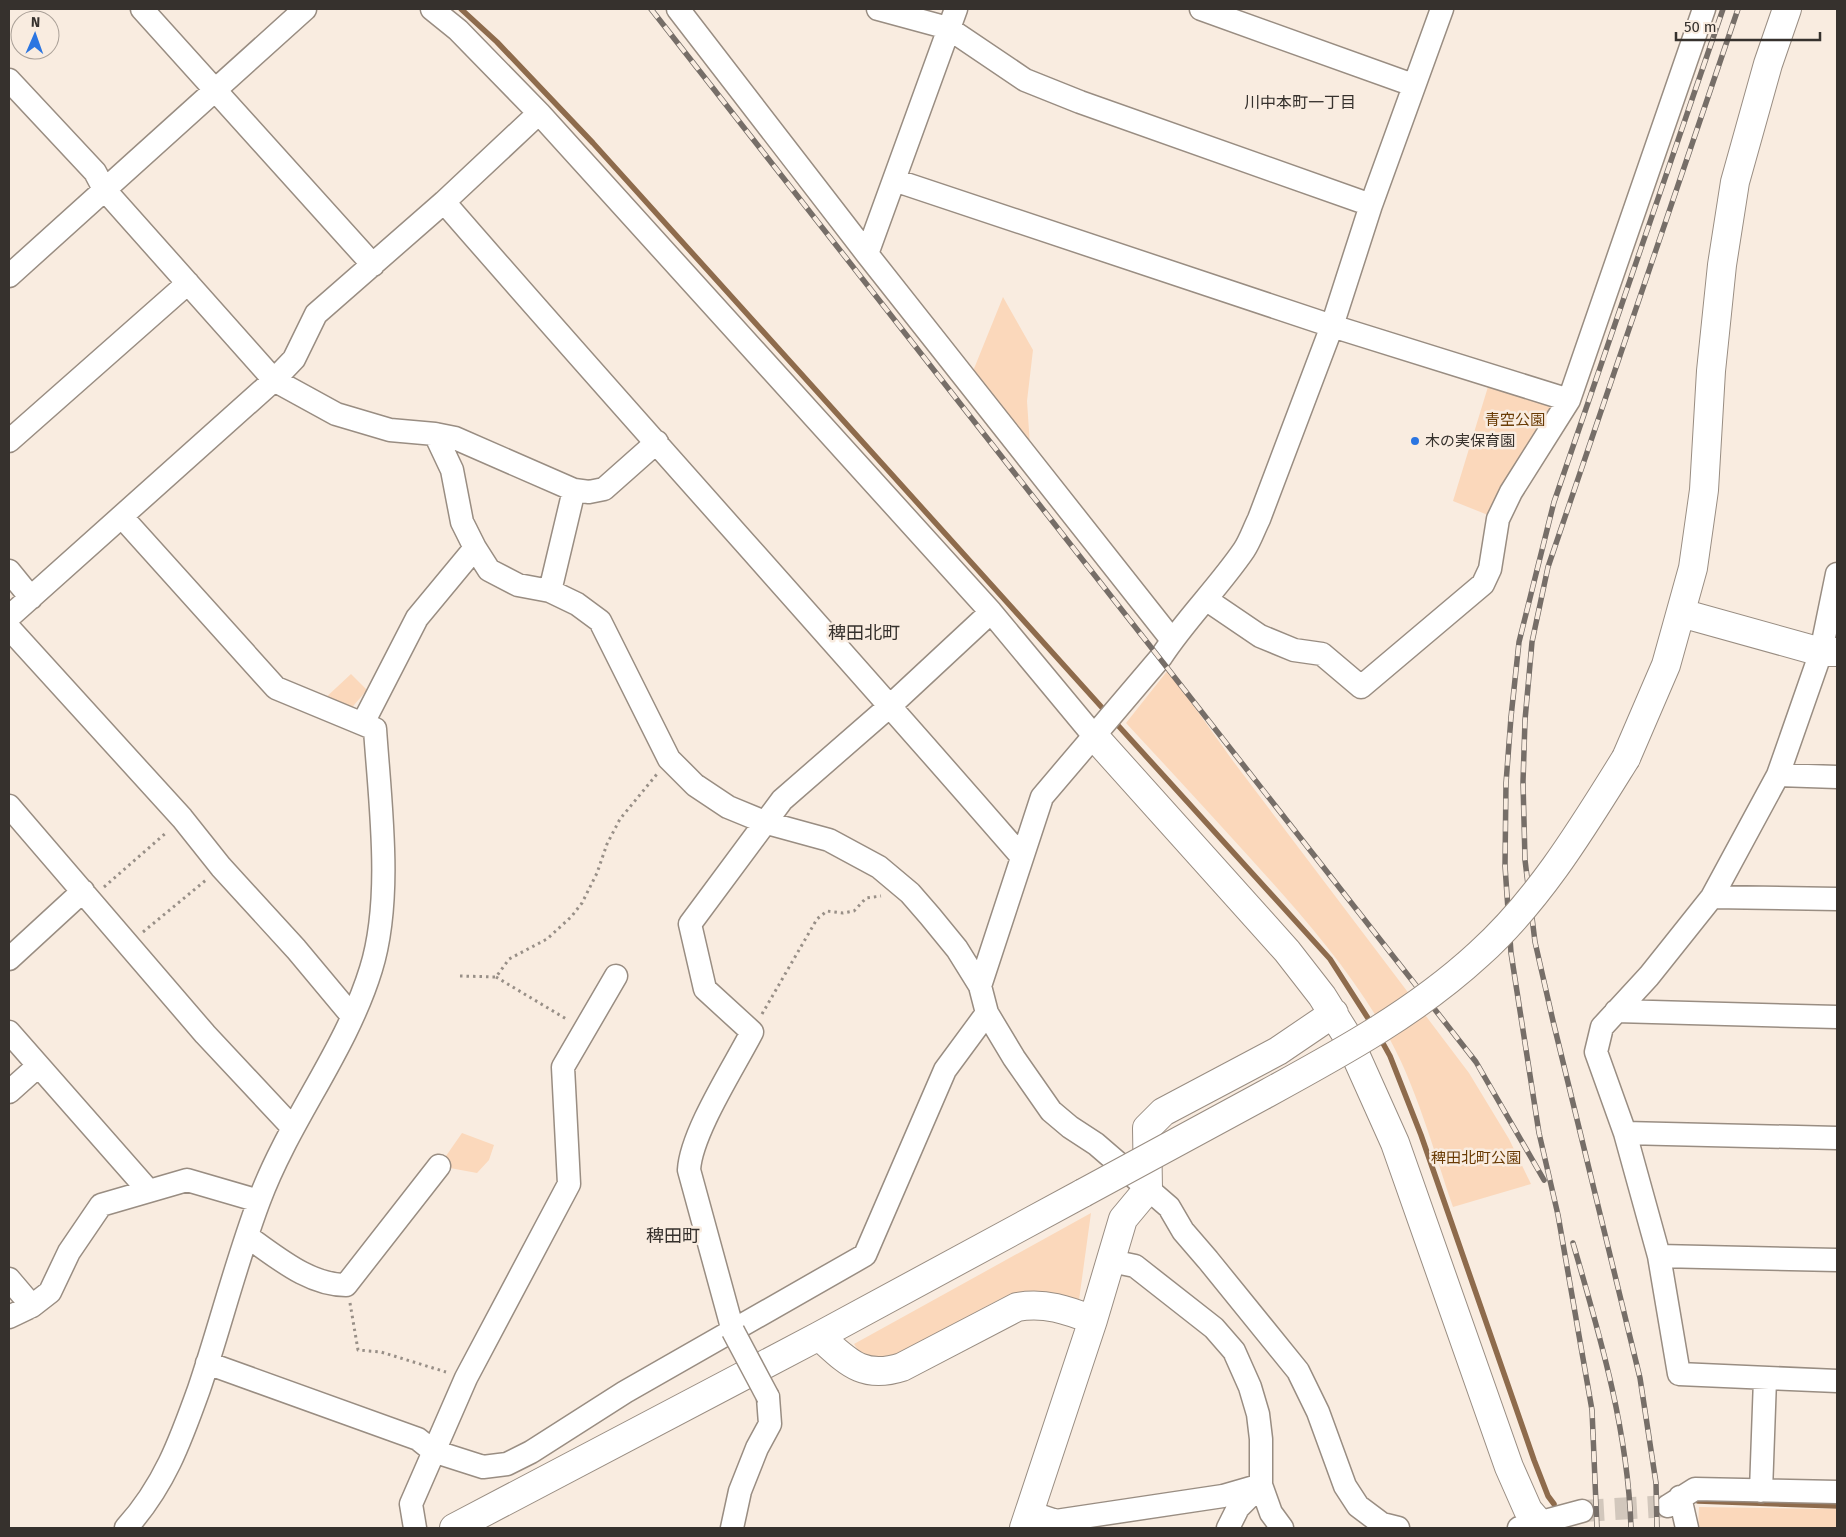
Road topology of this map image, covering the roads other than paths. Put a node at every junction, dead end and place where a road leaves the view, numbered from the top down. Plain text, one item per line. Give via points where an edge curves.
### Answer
1 (142, 9) edge
2 (305, 9) edge
3 (432, 9) edge
4 (678, 9) edge
5 (878, 9) edge
6 (1201, 9) edge
7 (1442, 9) edge
8 (1704, 9) edge
9 (1787, 9) edge
10 (952, 18) edge
11 (9, 80) edge
12 (1413, 85) junction
13 (215, 88) junction
14 (539, 113) junction
15 (894, 180) junction
16 (104, 189) junction
17 (444, 202) junction
18 (1371, 205) junction
19 (867, 254) junction
20 (373, 265) junction
21 (10, 271) edge
22 (188, 283) junction
23 (1332, 326) junction
24 (274, 380) junction
25 (1570, 400) junction
26 (435, 434) junction
27 (9, 442) edge
28 (657, 442) junction
29 (574, 490) junction
30 (122, 517) junction
31 (475, 548) junction
32 (9, 571) edge
33 (1837, 574) edge
34 (550, 591) junction
35 (31, 598) junction
36 (1207, 600) junction
37 (991, 612) junction
38 (1681, 613) junction
39 (9, 617) edge
40 (9, 628) edge
41 (1172, 640) junction
42 (1829, 652) edge
43 (890, 705) junction
44 (363, 723) junction
45 (1098, 731) junction
46 (1778, 775) junction
47 (1837, 777) edge
48 (9, 806) edge
49 (767, 823) junction
50 (1022, 857) junction
51 (83, 891) junction
52 (1712, 897) junction
53 (1837, 899) edge
54 (9, 960) edge
55 (616, 976) dead end
56 (980, 986) junction
57 (1616, 1011) junction
58 (987, 1013) junction
59 (1334, 1013) junction
60 (352, 1016) junction
61 (1837, 1017) edge
62 (9, 1032) edge
63 (38, 1066) junction
64 (9, 1092) edge
65 (292, 1127) junction
66 (1625, 1133) junction
67 (1837, 1138) edge
68 (439, 1166) dead end
69 (1148, 1188) junction
70 (148, 1190) junction
71 (259, 1201) junction
72 (248, 1237) junction
73 (1659, 1256) junction
74 (1837, 1260) edge
75 (1111, 1261) junction
76 (9, 1279) edge
77 (32, 1306) junction
78 (9, 1317) edge
79 (1093, 1320) junction
80 (733, 1331) junction
81 (819, 1336) junction
82 (208, 1363) junction
83 (1765, 1379) junction
84 (1837, 1380) edge
85 (434, 1451) junction
86 (1261, 1485) junction
87 (1761, 1491) junction
88 (1837, 1492) edge
89 (1582, 1511) tunnel mouth
90 (1026, 1520) edge
91 (1530, 1526) edge
92 (126, 1528) edge
93 (415, 1528) edge
94 (454, 1528) edge
95 (732, 1528) edge
96 (1228, 1528) edge
97 (1282, 1528) edge
98 (1398, 1528) edge
99 (1687, 1528) edge

1 - 13 street
2 - 13 street
3 - 14 street via 458,30
4 - 19 street
5 - 10 street
6 - 12 street
7 - 12 street
8 - 25 street
9 - 38 street via 1735,182 1714,342 1704,490 1693,568
10 - 15 street
10 - 18 street via 1025,80
11 - 16 street via 95,172
12 - 18 street
13 - 16 street
13 - 20 street
14 - 17 street
14 - 37 street
15 - 19 street
15 - 23 street
16 - 21 street
16 - 22 street
17 - 20 street
17 - 28 street via 603,385
18 - 23 street
19 - 41 street
20 - 24 street via 316,314 294,359
22 - 24 street
22 - 27 street
23 - 25 street
23 - 36 street via 1259,519 1245,548
24 - 26 street via 336,414 390,430
24 - 30 street
25 - 36 street via 1511,492 1498,519 1490,569 1483,584 1361,687 1322,654 1294,650 1260,636
26 - 29 street via 455,438
26 - 31 street via 452,470 462,522
28 - 29 street via 604,489
28 - 43 street
29 - 34 street
30 - 35 street
30 - 44 street via 276,688
31 - 34 street via 489,570 518,585
31 - 44 street via 417,618
32 - 35 street
33 - 42 street
34 - 49 street via 577,604 600,621 669,759 695,785 728,807
35 - 39 street
36 - 41 street
37 - 43 street
37 - 45 street
38 - 42 street
38 - 81 street, bridge via 1666,665 1626,758 1575,841 1520,912 1433,994 1321,1064
40 - 60 street via 182,818
41 - 45 street via 1161,658
42 - 46 street
43 - 49 street via 782,800
43 - 50 street
44 - 60 street via 375,729 383,863 380,918 372,968
45 - 50 street via 1042,797
45 - 59 street via 1286,951
46 - 47 street
46 - 52 street
48 - 51 street
49 - 56 street via 829,840 879,867 910,894 957,948
49 - 80 street via 690,924 705,989 752,1032 690,1158 690,1170
50 - 56 street
51 - 54 street
51 - 65 street via 206,1034
52 - 53 street
52 - 57 street via 1649,976
55 - 85 street via 563,1067 568,1184 466,1378
56 - 58 street
57 - 61 street
57 - 66 street via 1602,1027 1596,1052
58 - 69 street via 1051,1111
58 - 80 street via 945,1070 865,1255
59 - 69 street via 1278,1051 1163,1112 1147,1128
59 - 91 street via 1376,1096 1395,1143 1509,1467 1528,1510
60 - 65 street
62 - 63 street
63 - 64 street
63 - 70 street
65 - 71 street
66 - 67 street
66 - 73 street
68 - 72 street via 346,1285 330,1285 290,1266
69 - 75 street via 1123,1219
69 - 98 street via 1169,1207 1183,1231 1298,1370 1318,1412 1345,1486 1358,1506 1382,1524
70 - 71 street via 187,1180
70 - 77 street via 101,1205 69,1252 50,1292
71 - 72 street
72 - 82 street
73 - 74 street
73 - 83 street via 1680,1374
75 - 79 street
75 - 86 street via 1136,1266 1208,1323 1234,1352 1258,1414
76 - 77 street
77 - 78 street
79 - 81 street via 1050,1305 1017,1307 888,1371 861,1369
79 - 90 street
80 - 85 street via 624,1392 507,1464 483,1467
80 - 95 street, bridge via 768,1396 770,1424 740,1491
81 - 94 street
82 - 85 street via 418,1439
82 - 92 street via 179,1446 147,1505
83 - 84 street
83 - 87 street
85 - 93 street via 411,1504
86 - 90 street via 1223,1496 1056,1521
86 - 96 street via 1238,1508
86 - 97 street via 1271,1513
87 - 88 street
87 - 99 street via 1694,1489 1674,1502
89 - 91 street

